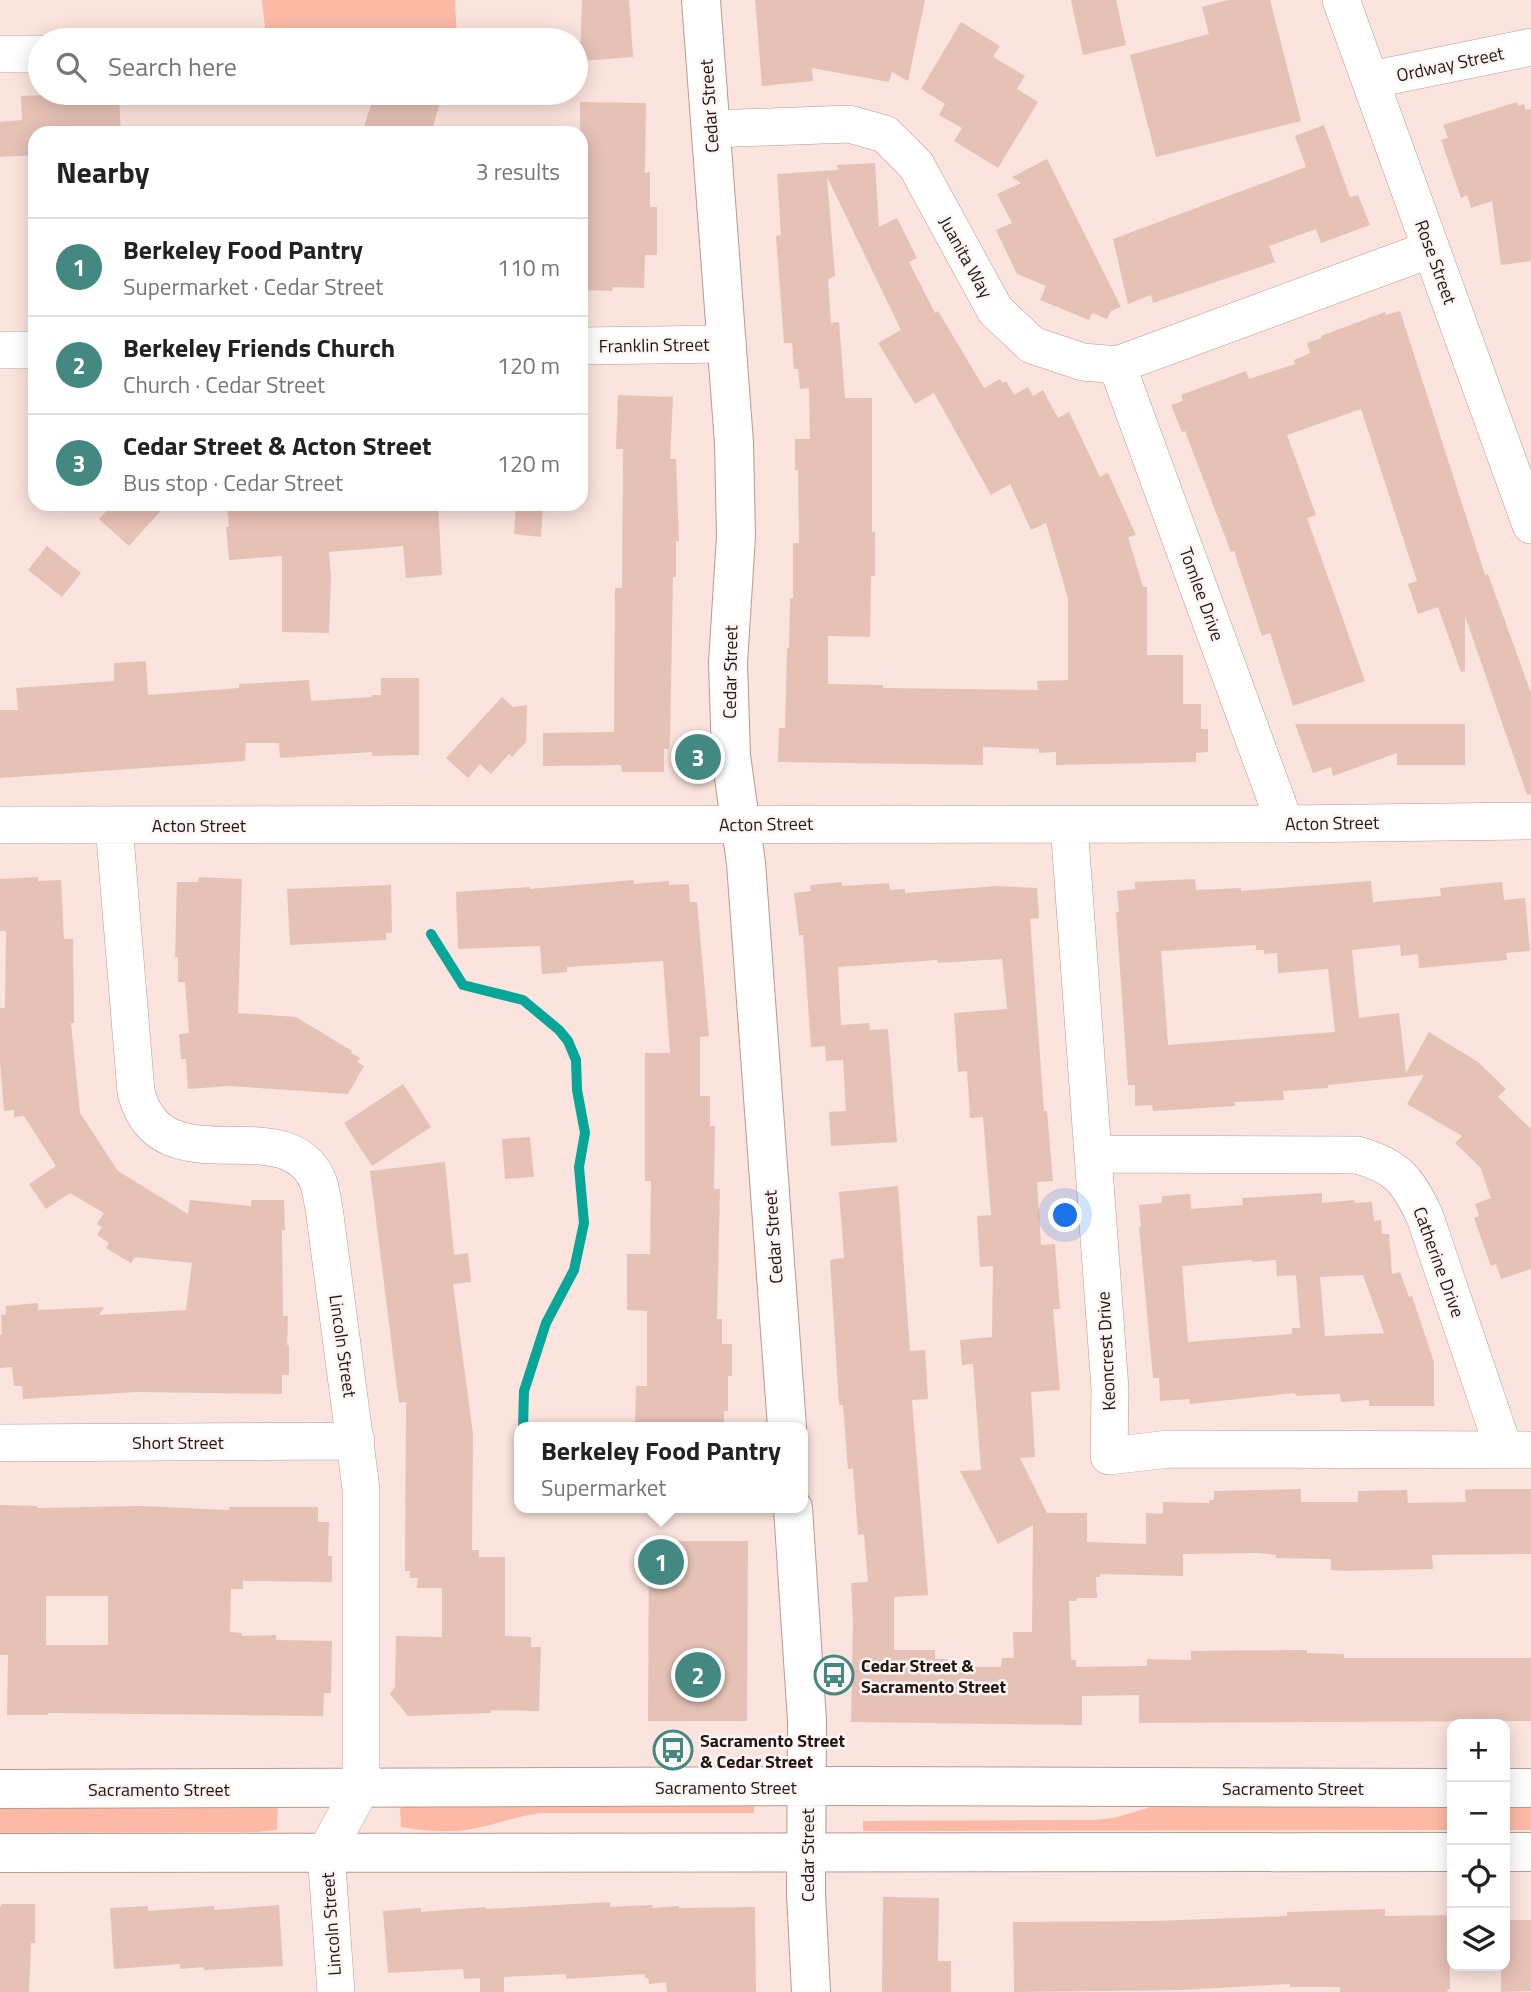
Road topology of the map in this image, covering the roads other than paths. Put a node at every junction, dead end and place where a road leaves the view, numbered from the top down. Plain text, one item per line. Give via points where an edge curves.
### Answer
1 (701, 0) edge
2 (1341, 0) edge
3 (1531, 47) edge
4 (0, 54) edge
5 (28, 54) edge
6 (1370, 80) junction
7 (711, 129) junction
8 (1431, 249) junction
9 (727, 344) junction
10 (588, 346) edge
11 (0, 350) edge
12 (28, 350) edge
13 (1117, 365) junction
14 (1531, 525) edge
15 (1531, 821) edge
16 (740, 824) junction
17 (1069, 824) junction
18 (1285, 824) junction
19 (0, 825) edge
20 (114, 825) junction
21 (1093, 1154) junction
22 (787, 1422) edge
23 (356, 1441) junction
24 (0, 1443) edge
25 (1517, 1450) edge
26 (793, 1513) edge
27 (807, 1786) junction
28 (361, 1788) junction
29 (1447, 1788) edge
30 (1510, 1788) edge
31 (1531, 1788) edge
32 (0, 1789) edge
33 (807, 1851) junction
34 (326, 1852) junction
35 (1447, 1852) edge
36 (1510, 1852) edge
37 (1531, 1852) edge
38 (0, 1853) edge
39 (336, 1992) edge
40 (811, 1992) edge

1 - 7 street, Cedar Street
2 - 6 street, Rose Street
3 - 6 street, Ordway Street
4 - 5 street
6 - 8 street, Rose Street
7 - 9 street, Cedar Street
7 - 13 street, Juanita Way via 849,124 886,134 915,165 995,310 1032,345 1083,362
8 - 13 street, Juanita Way
8 - 14 street, Rose Street
9 - 10 street, Franklin Street
9 - 16 street, Cedar Street via 736,536 729,710
11 - 12 street
13 - 18 street, Tomlee Drive
15 - 18 street, Acton Street
16 - 17 street, Acton Street
16 - 20 street, Acton Street
16 - 22 street, Cedar Street
17 - 18 street, Acton Street
17 - 21 street, Keoncrest Drive
19 - 20 street, Acton Street
20 - 23 street, Lincoln Street via 140,1107 150,1123 176,1140 268,1146 306,1164 318,1181
21 - 25 street, Catherine Drive via 1357,1155 1400,1174 1425,1217
21 - 25 street, Keoncrest Drive via 1110,1389 1109,1456 1169,1449
23 - 24 street, Short Street
23 - 28 street, Lincoln Street via 361,1489
26 - 27 street, Cedar Street
27 - 28 street, Sacramento Street
27 - 29 street, Sacramento Street
27 - 33 street, Cedar Street
28 - 32 street, Sacramento Street
28 - 34 street, Lincoln Street
30 - 31 street
33 - 34 street
33 - 35 street
33 - 40 street, Cedar Street
34 - 38 street
34 - 39 street, Lincoln Street
36 - 37 street

